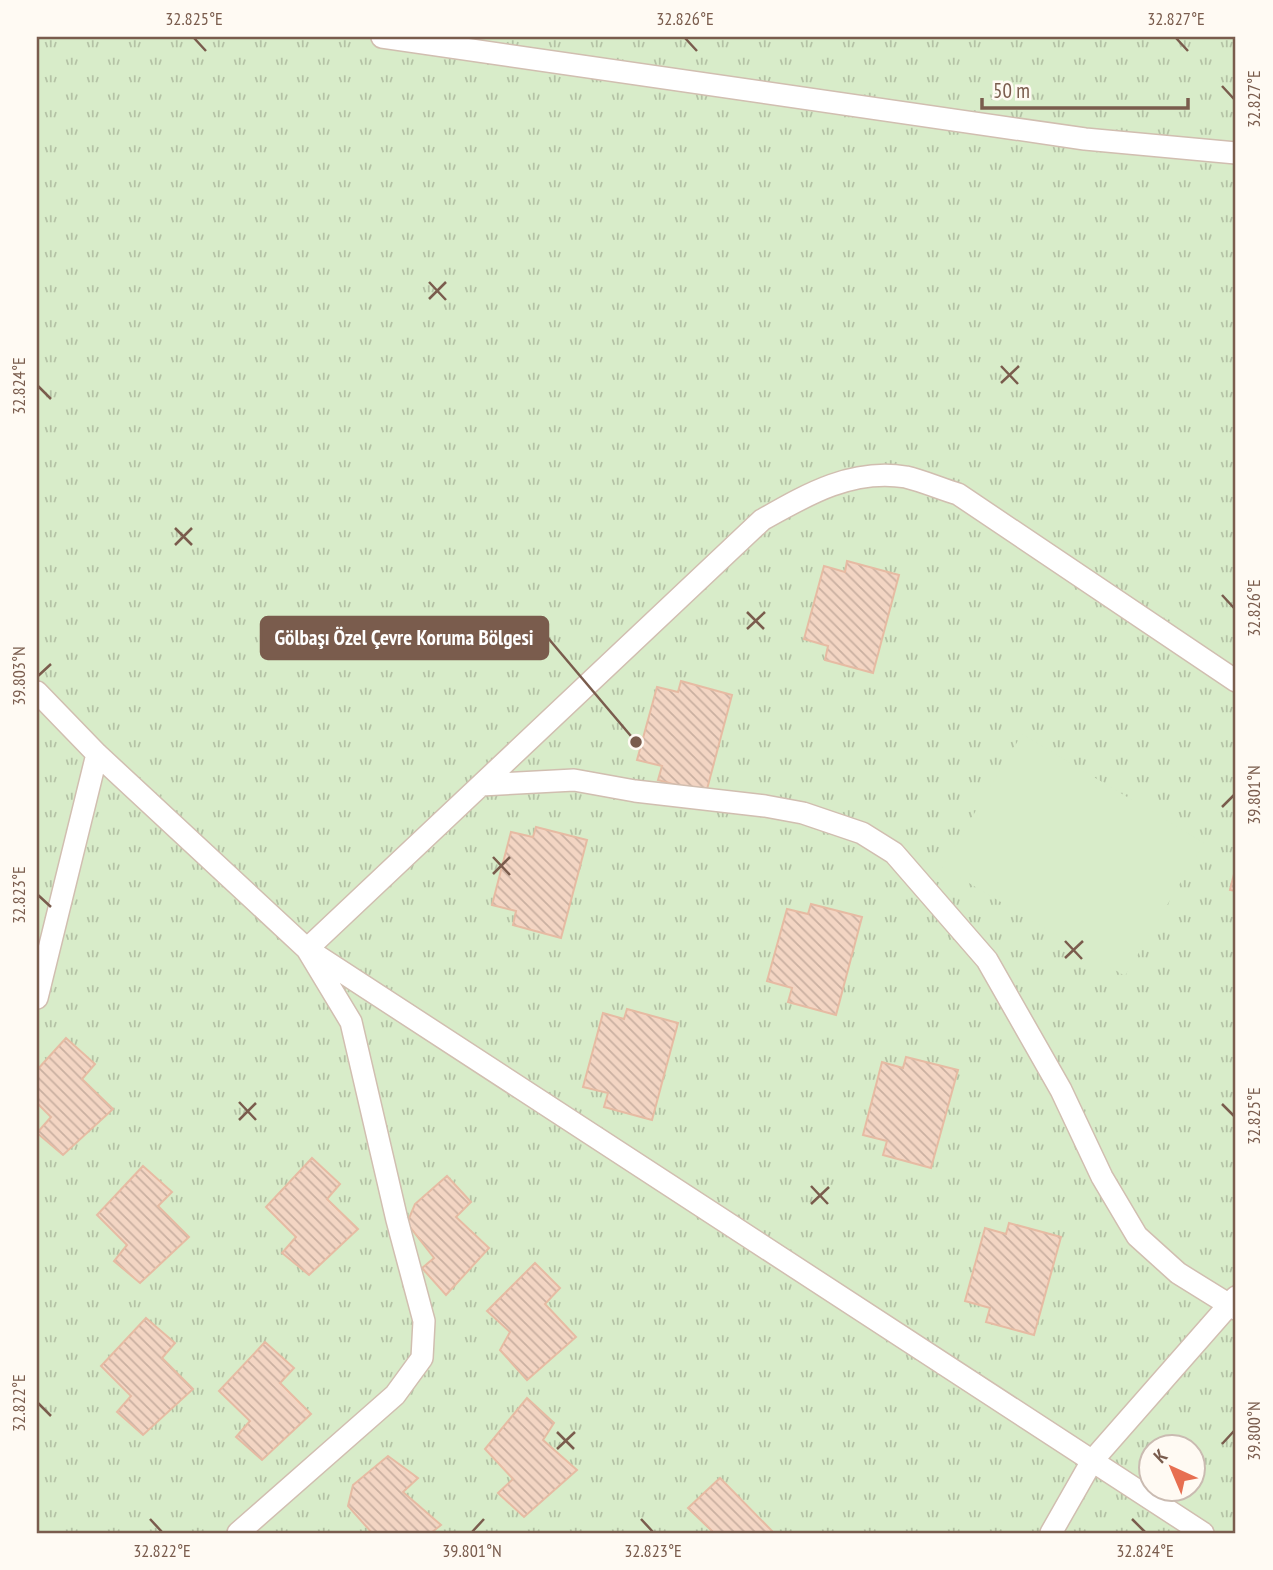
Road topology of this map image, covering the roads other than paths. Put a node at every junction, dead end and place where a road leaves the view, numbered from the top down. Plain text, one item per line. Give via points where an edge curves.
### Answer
1 (382, 37) edge
2 (1236, 153) edge
3 (1236, 681) edge
4 (37, 692) edge
5 (97, 754) junction
6 (481, 785) junction
7 (307, 949) junction
8 (37, 998) edge
9 (1234, 1304) edge
10 (1091, 1461) junction
11 (237, 1533) edge
12 (1051, 1533) edge
13 (1203, 1533) edge

1 - 2 street via 1085,139
3 - 6 street via 958,494 905,477 857,477 813,492 762,520
4 - 5 street
5 - 7 street
5 - 8 street
6 - 7 street
6 - 9 street via 574,780 765,806 862,833 894,853 987,960 1137,1236 1178,1273
7 - 10 street
7 - 11 street via 351,1022 424,1321 422,1358 394,1395
9 - 10 street
10 - 12 street
10 - 13 street

